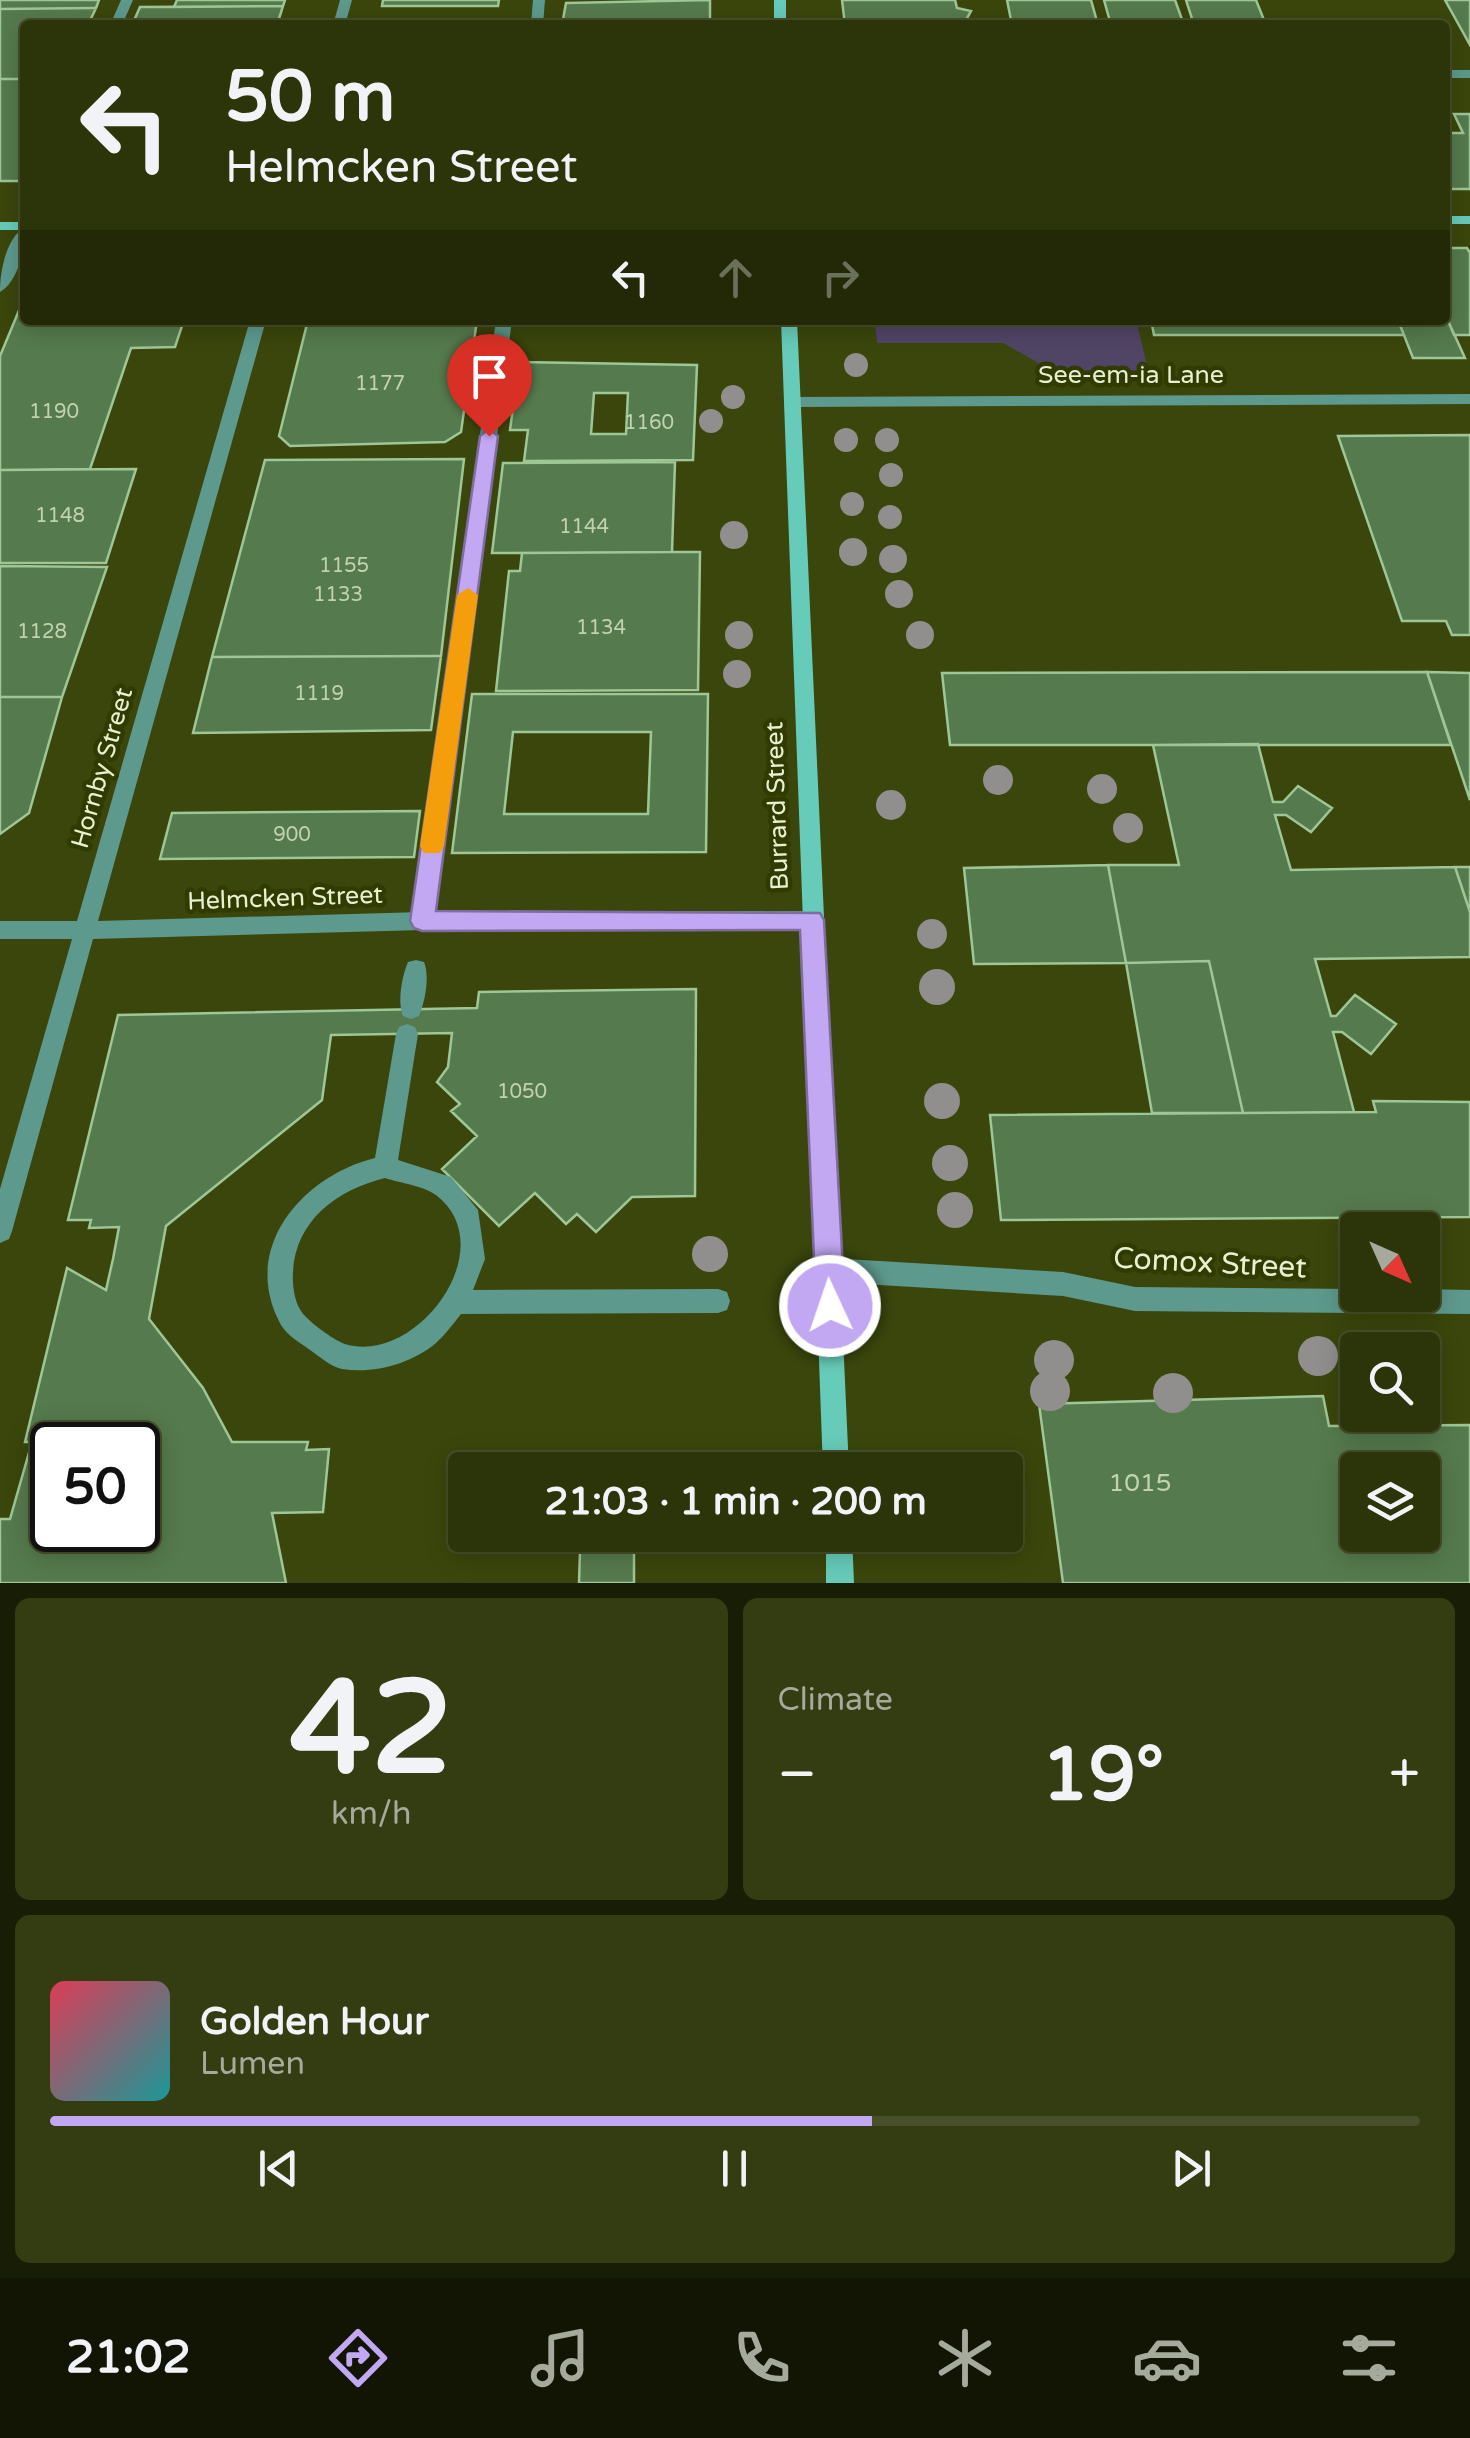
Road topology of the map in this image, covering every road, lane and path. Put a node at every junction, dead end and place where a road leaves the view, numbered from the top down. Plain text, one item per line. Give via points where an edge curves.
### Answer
1 (20, 240) edge
2 (0, 287) edge
3 (257, 325) edge
4 (503, 325) edge
5 (789, 325) edge
6 (1470, 399) edge
7 (792, 402) junction
8 (812, 920) junction
9 (422, 921) junction
10 (0, 930) edge
11 (85, 930) junction
12 (416, 969) dead end
13 (411, 1009) dead end
14 (408, 1034) dead end
15 (385, 1168) junction
16 (0, 1231) edge
17 (829, 1270) junction
18 (718, 1301) dead end
19 (459, 1302) junction
20 (1470, 1302) edge
21 (835, 1452) edge
22 (839, 1552) edge
23 (840, 1583) edge

1 - 2 street
3 - 11 street, Hornby Street
4 - 9 street
5 - 7 main road, Burrard Street
6 - 7 street, See-em-ia Lane
7 - 8 main road, Burrard Street
8 - 9 street, Helmcken Street
8 - 17 main road, Burrard Street
9 - 11 street, Helmcken Street
10 - 11 street, Helmcken Street
11 - 16 street, Hornby Street
12 - 13 street
14 - 15 street
15 - 19 street via 416,1170 444,1184 464,1207 474,1236 473,1270
15 - 19 street via 356,1172 331,1186 291,1229 280,1288 290,1318 311,1342 340,1355 374,1358 438,1329
17 - 20 street, Comox Street via 1063,1284 1135,1299
17 - 21 main road, Burrard Street
18 - 19 street
22 - 23 main road

